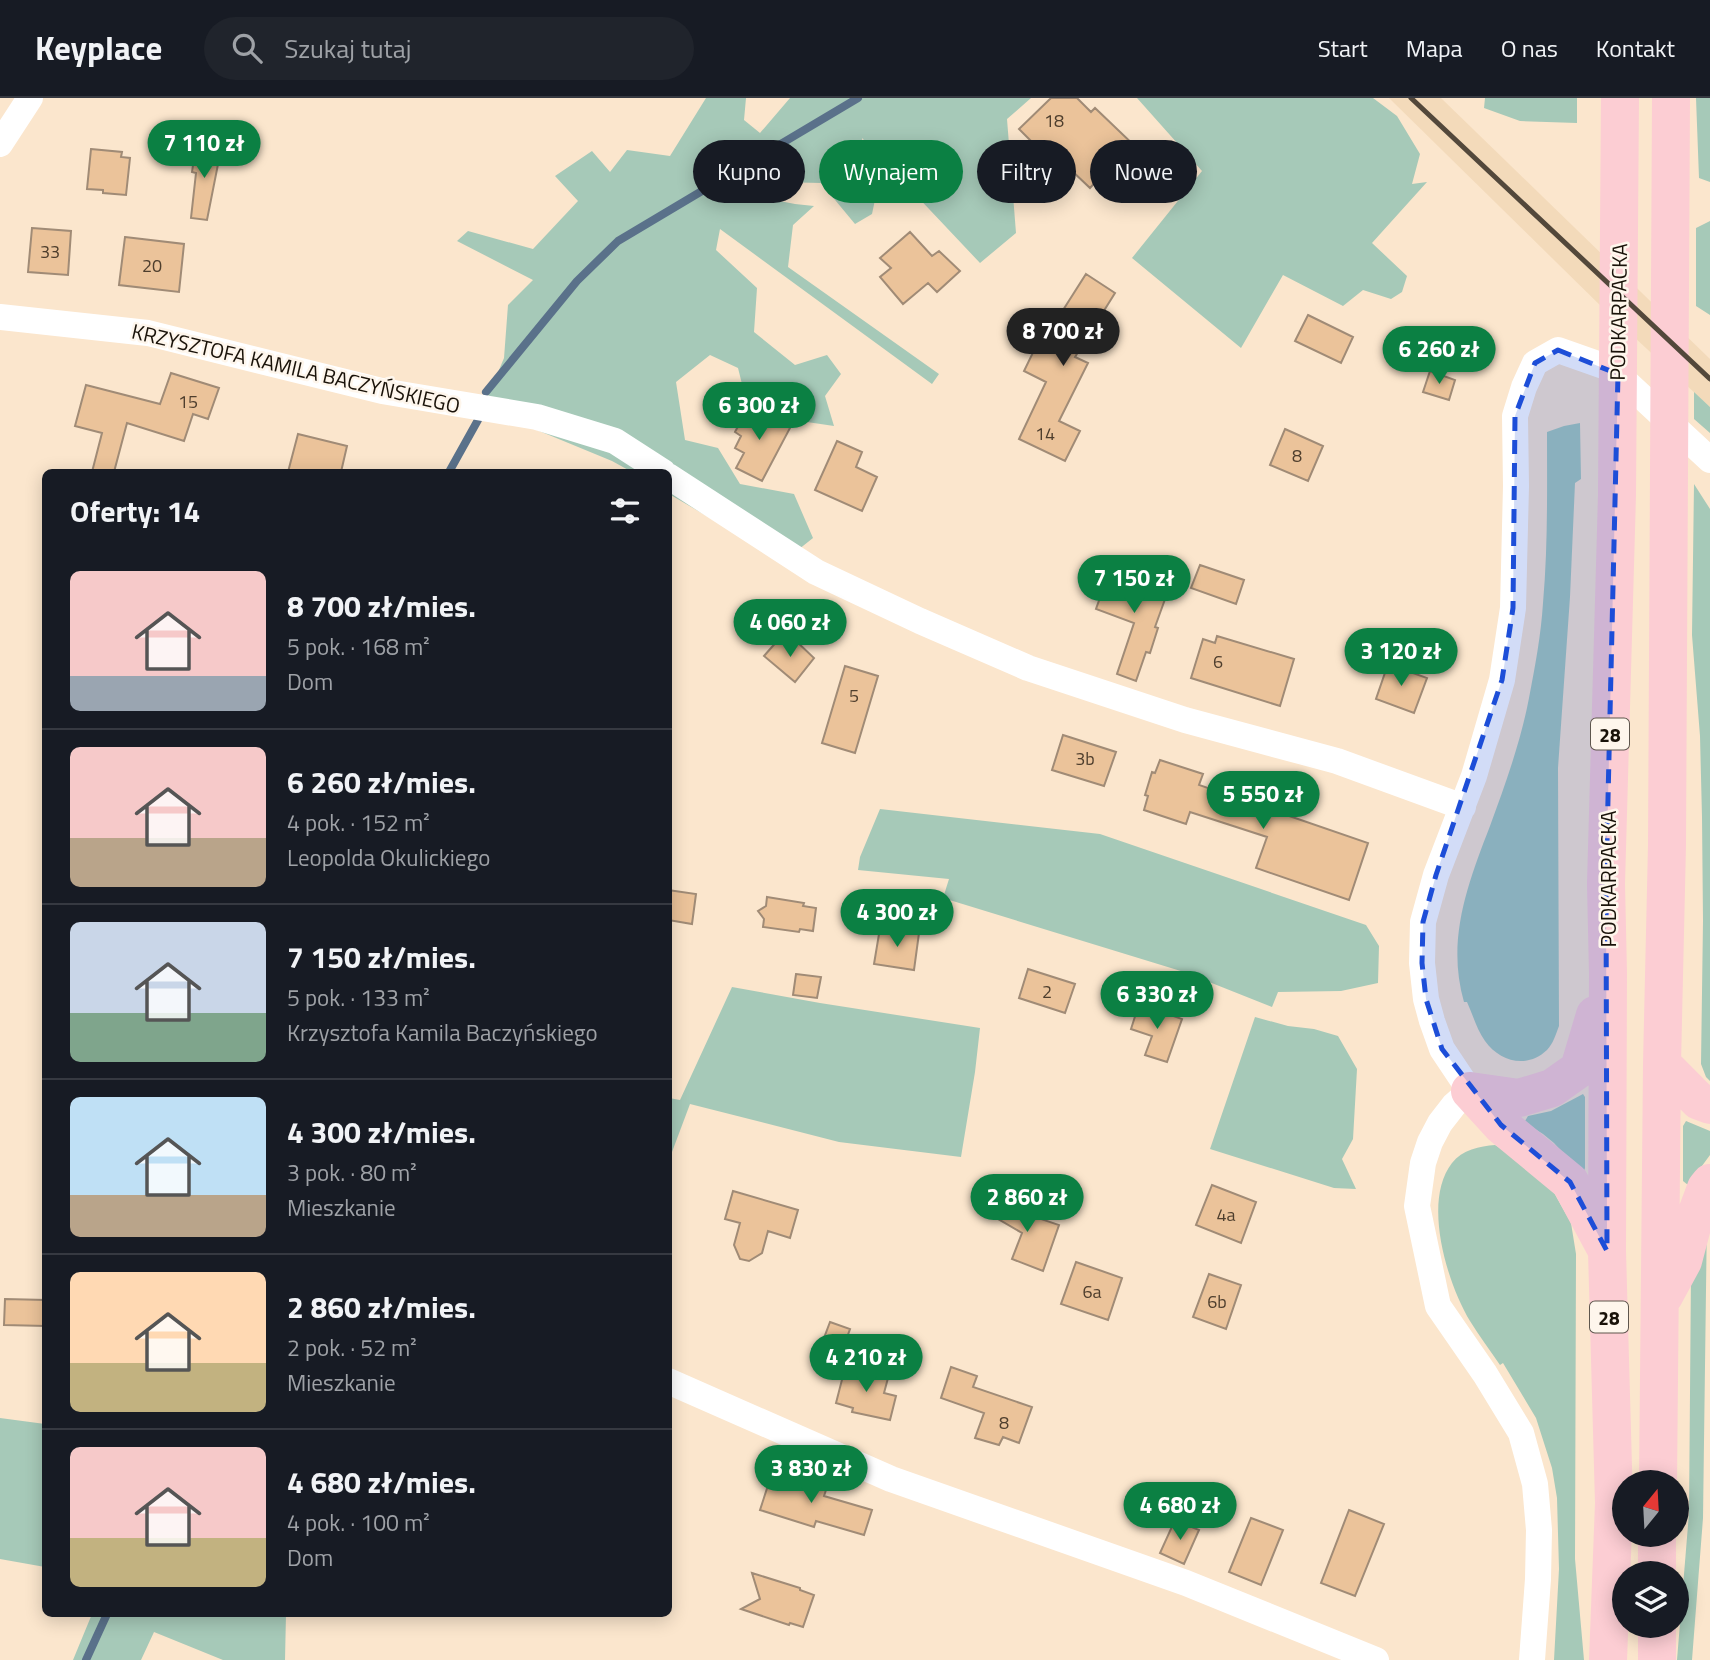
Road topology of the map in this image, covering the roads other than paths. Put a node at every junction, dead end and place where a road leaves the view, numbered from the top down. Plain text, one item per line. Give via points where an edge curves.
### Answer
1 (30, 98) edge
2 (1620, 98) edge
3 (1671, 104) edge
4 (0, 144) edge
5 (0, 317) edge
6 (1710, 460) edge
7 (658, 469) edge
8 (672, 479) edge
9 (1463, 807) junction
10 (1608, 973) junction
11 (1662, 1065) junction
12 (1470, 1091) junction
13 (1710, 1105) edge
14 (1710, 1183) edge
15 (1607, 1251) junction
16 (1659, 1307) junction
17 (672, 1383) edge
18 (1658, 1470) edge
19 (1657, 1638) edge
20 (1376, 1660) edge
21 (1532, 1660) edge
22 (1608, 1660) edge
23 (1657, 1660) edge

1 - 4 street
2 - 10 main road, PODKARPACKA / 28
3 - 11 main road, 28
5 - 7 street, KRZYSZTOFA KAMILA BACZYŃSKIEGO via 148,333 382,391 537,418 615,441
6 - 9 street via 1612,369 1558,350 1535,363 1515,416 1513,608 1502,680
8 - 9 street via 816,572 1028,668 1185,720 1337,761
9 - 12 street via 1423,922 1422,963 1432,1021 1443,1049
10 - 12 main road via 1579,1069 1552,1088 1519,1098
10 - 15 main road, PODKARPACKA / 28
11 - 13 main road via 1699,1101
11 - 16 main road, 28
12 - 15 main road via 1501,1125 1570,1182
12 - 21 street via 1454,1105 1430,1142 1417,1206 1438,1306 1521,1433 1535,1484 1539,1530
14 - 16 main road via 1683,1261
15 - 22 main road, PODKARPACKA / 28 via 1614,1503
16 - 18 main road, 28
17 - 20 street via 891,1479 1186,1583
19 - 23 main road

